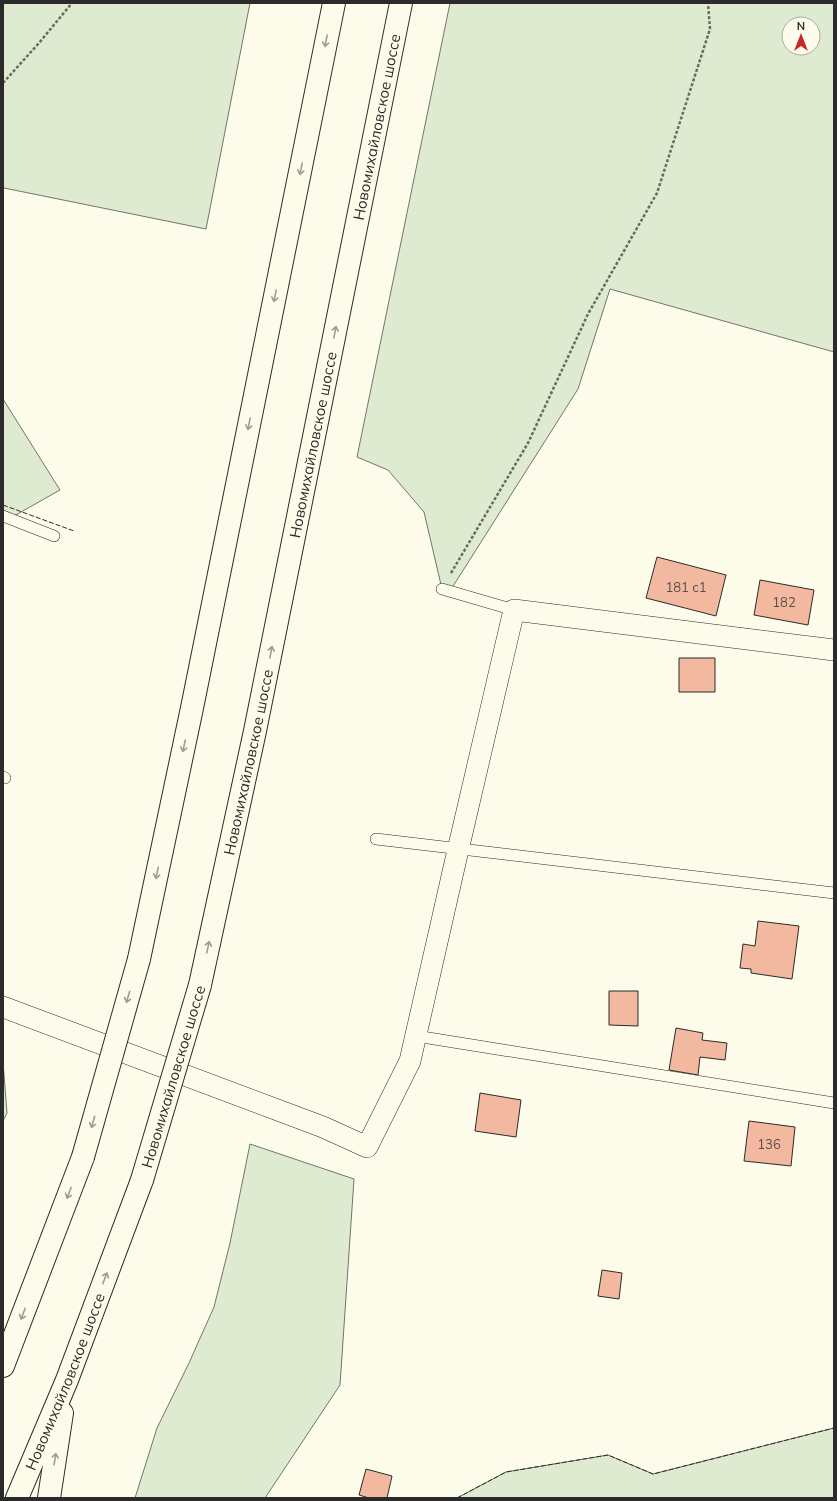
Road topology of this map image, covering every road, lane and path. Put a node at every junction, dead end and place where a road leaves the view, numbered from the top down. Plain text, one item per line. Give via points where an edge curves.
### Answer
1 (72, 3) edge
2 (334, 3) edge
3 (400, 3) edge
4 (708, 3) edge
5 (3, 83) edge
6 (3, 516) edge
7 (54, 536) dead end
8 (442, 589) joint
9 (514, 610) junction
10 (834, 650) edge
11 (376, 839) dead end
12 (458, 850) junction
13 (834, 893) edge
14 (3, 1007) edge
15 (416, 1036) junction
16 (834, 1102) edge
17 (4, 1362) edge
18 (67, 1380) junction
19 (17, 1498) edge
20 (48, 1498) edge

1 - 5 path
2 -> 17 main road, bridge via 194,700 138,959 83,1156
18 -> 3 main road, Новомихайловское шоссе, bridge via 142,1180 200,985 255,731
4 - 8 path via 710,29 657,193 588,314 528,443
6 - 7 lane
8 - 9 lane
9 - 10 street
9 - 12 street
11 - 12 lane
12 - 13 lane
12 - 15 street
14 - 15 street via 323,1127 367,1147 410,1061
15 - 16 lane
18 - 19 main road, Новомихайловское шоссе
20 -> 18 main road

